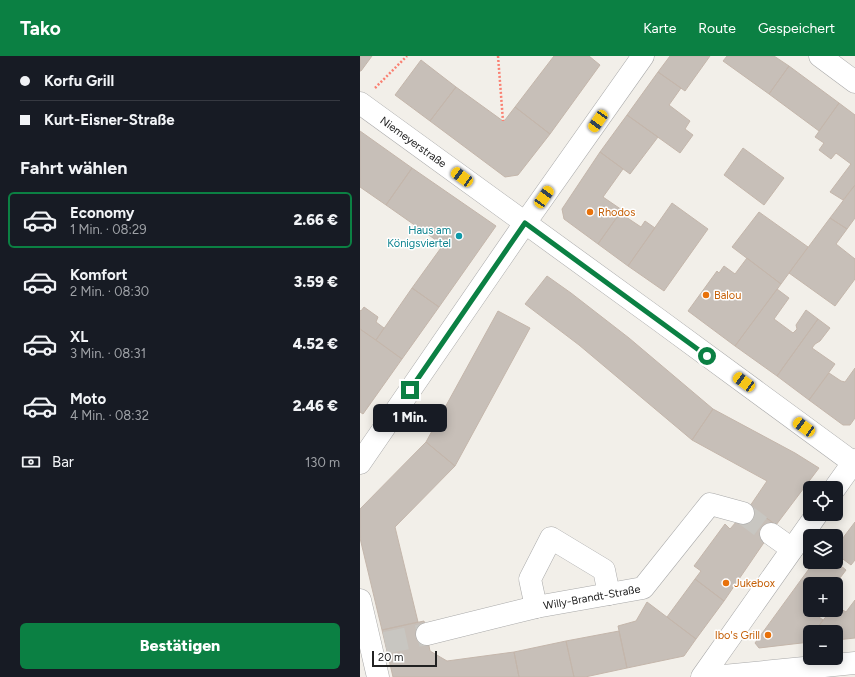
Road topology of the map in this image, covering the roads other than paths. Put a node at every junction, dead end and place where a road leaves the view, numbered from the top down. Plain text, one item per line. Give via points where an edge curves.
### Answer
1 (644, 56) edge
2 (820, 56) edge
3 (855, 82) edge
4 (367, 96) edge
5 (525, 223) junction
6 (363, 458) edge
7 (854, 462) edge
8 (840, 481) edge
9 (743, 513) tunnel mouth
10 (812, 521) edge
11 (770, 534) tunnel mouth
12 (792, 549) junction
13 (609, 594) junction
14 (360, 600) edge
15 (536, 607) junction
16 (427, 634) tunnel mouth
17 (855, 663) edge
18 (378, 677) edge
19 (702, 677) edge
20 (713, 677) edge

1 - 5 street
2 - 3 street
4 - 5 street, Niemeyerstraße
5 - 6 street
5 - 7 street, Niemeyerstraße
7 - 8 street
9 - 13 street, Willy-Brandt-Straße via 710,504 643,588
10 - 12 street
11 - 12 street
12 - 19 street
13 - 15 street, Willy-Brandt-Straße
13 - 15 street via 604,570 551,538 530,579
14 - 18 street via 375,639
15 - 16 street, Willy-Brandt-Straße
17 - 20 street

